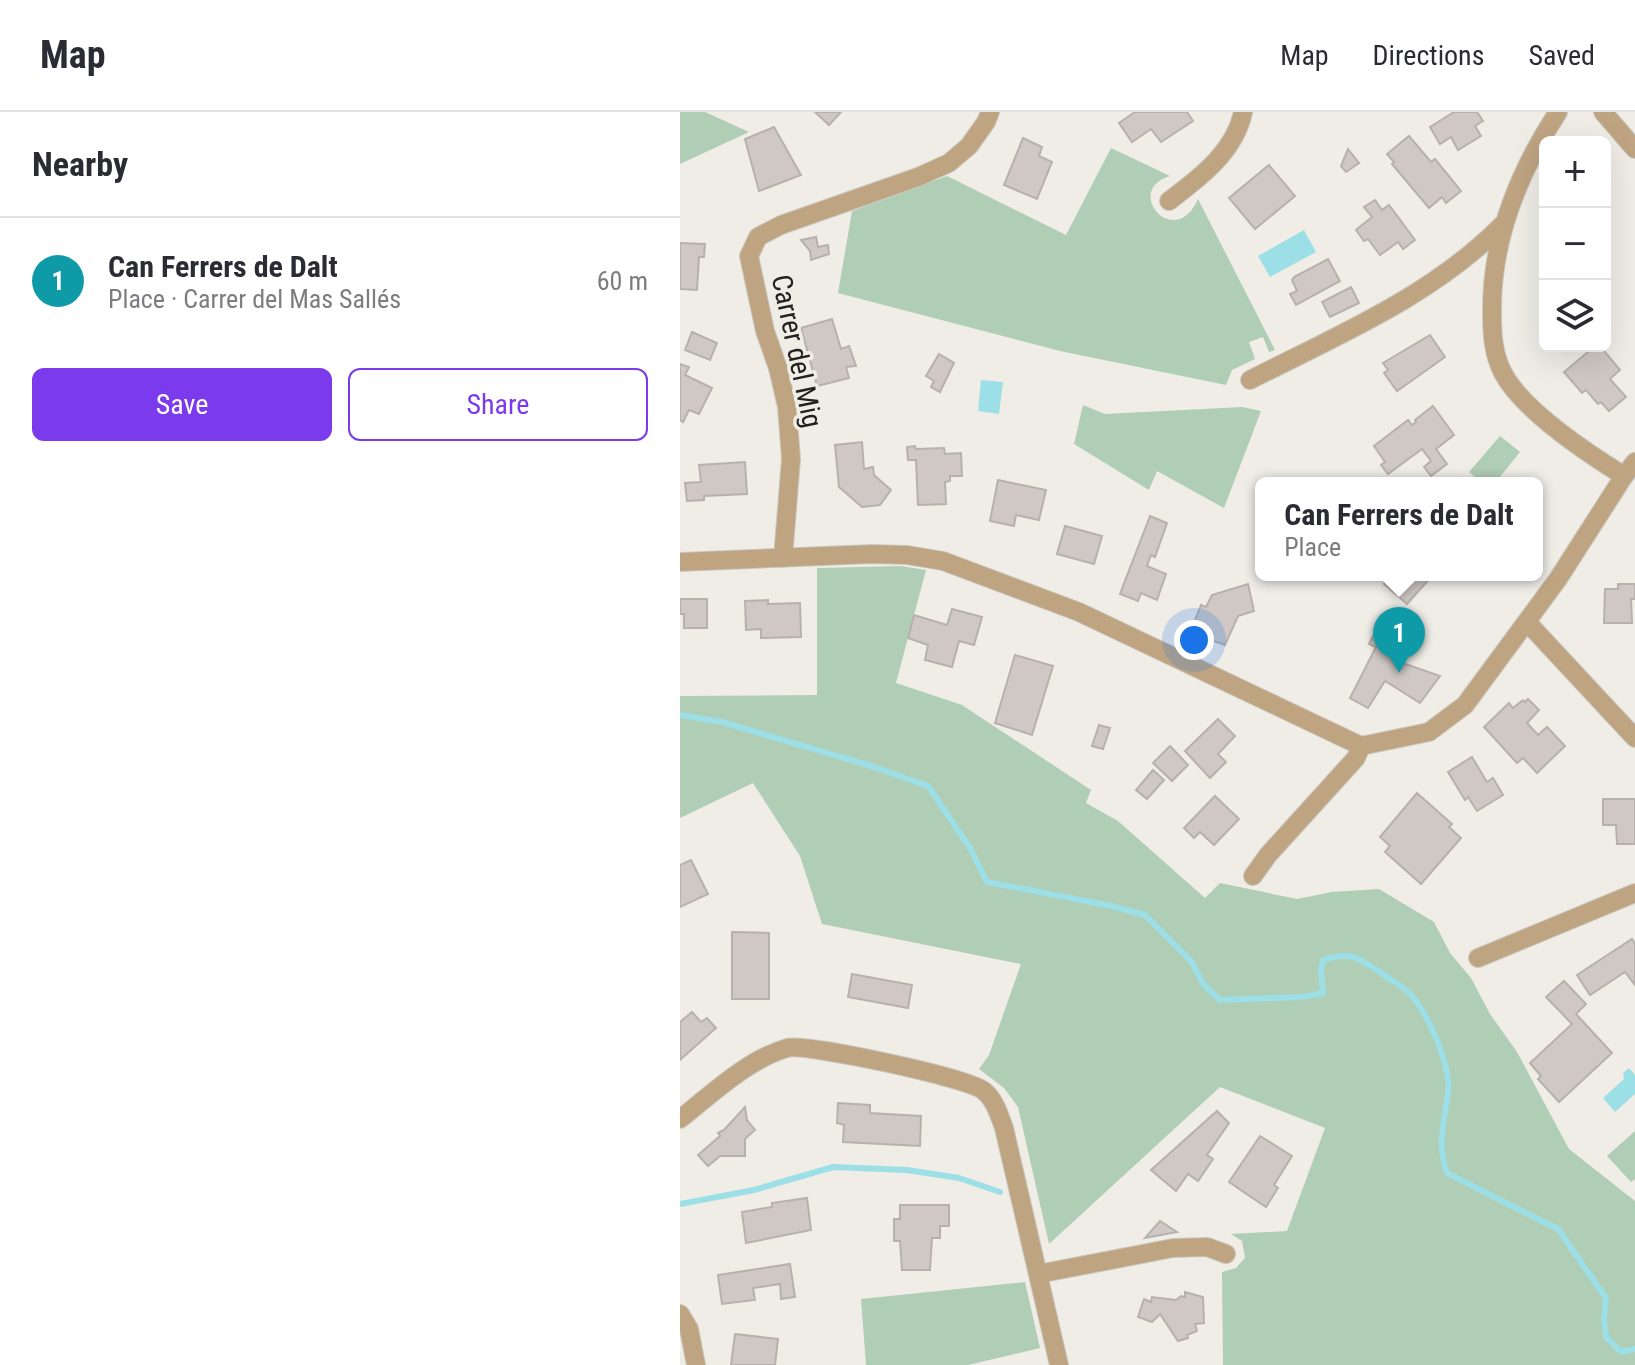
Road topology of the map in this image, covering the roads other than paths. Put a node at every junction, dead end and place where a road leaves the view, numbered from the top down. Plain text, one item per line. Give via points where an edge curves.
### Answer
1 (990, 112) edge
2 (1243, 112) edge
3 (1558, 112) edge
4 (1603, 112) edge
5 (1635, 149) edge
6 (1169, 201) dead end
7 (1502, 224) junction
8 (1250, 380) dead end
9 (1629, 469) edge
10 (783, 558) junction
11 (680, 562) edge
12 (1527, 622) junction
13 (1635, 738) edge
14 (1361, 746) junction
15 (1253, 876) dead end
16 (1635, 893) edge
17 (1478, 958) dead end
18 (680, 1119) edge
19 (1226, 1254) dead end
20 (1038, 1274) junction
21 (680, 1314) edge
22 (696, 1365) edge
23 (1059, 1365) edge

1 - 10 street, Carrer del Mig via 969,146 949,163 781,225 758,237 749,256 787,407 791,459
2 - 6 street via 1208,171
3 - 7 street via 1535,148
4 - 5 street
7 - 8 street via 1470,255 1396,306
7 - 9 street via 1495,258 1492,339 1502,371 1541,415 1586,452
9 - 12 street
10 - 11 street
10 - 14 street via 895,554 943,561 1079,612
12 - 13 street
12 - 14 street via 1465,705 1429,732
14 - 15 street
16 - 17 street
18 - 20 street via 761,1058 791,1046 957,1078 983,1090 996,1106
19 - 20 street via 1207,1247 1173,1248
20 - 23 street
21 - 22 street via 689,1329

